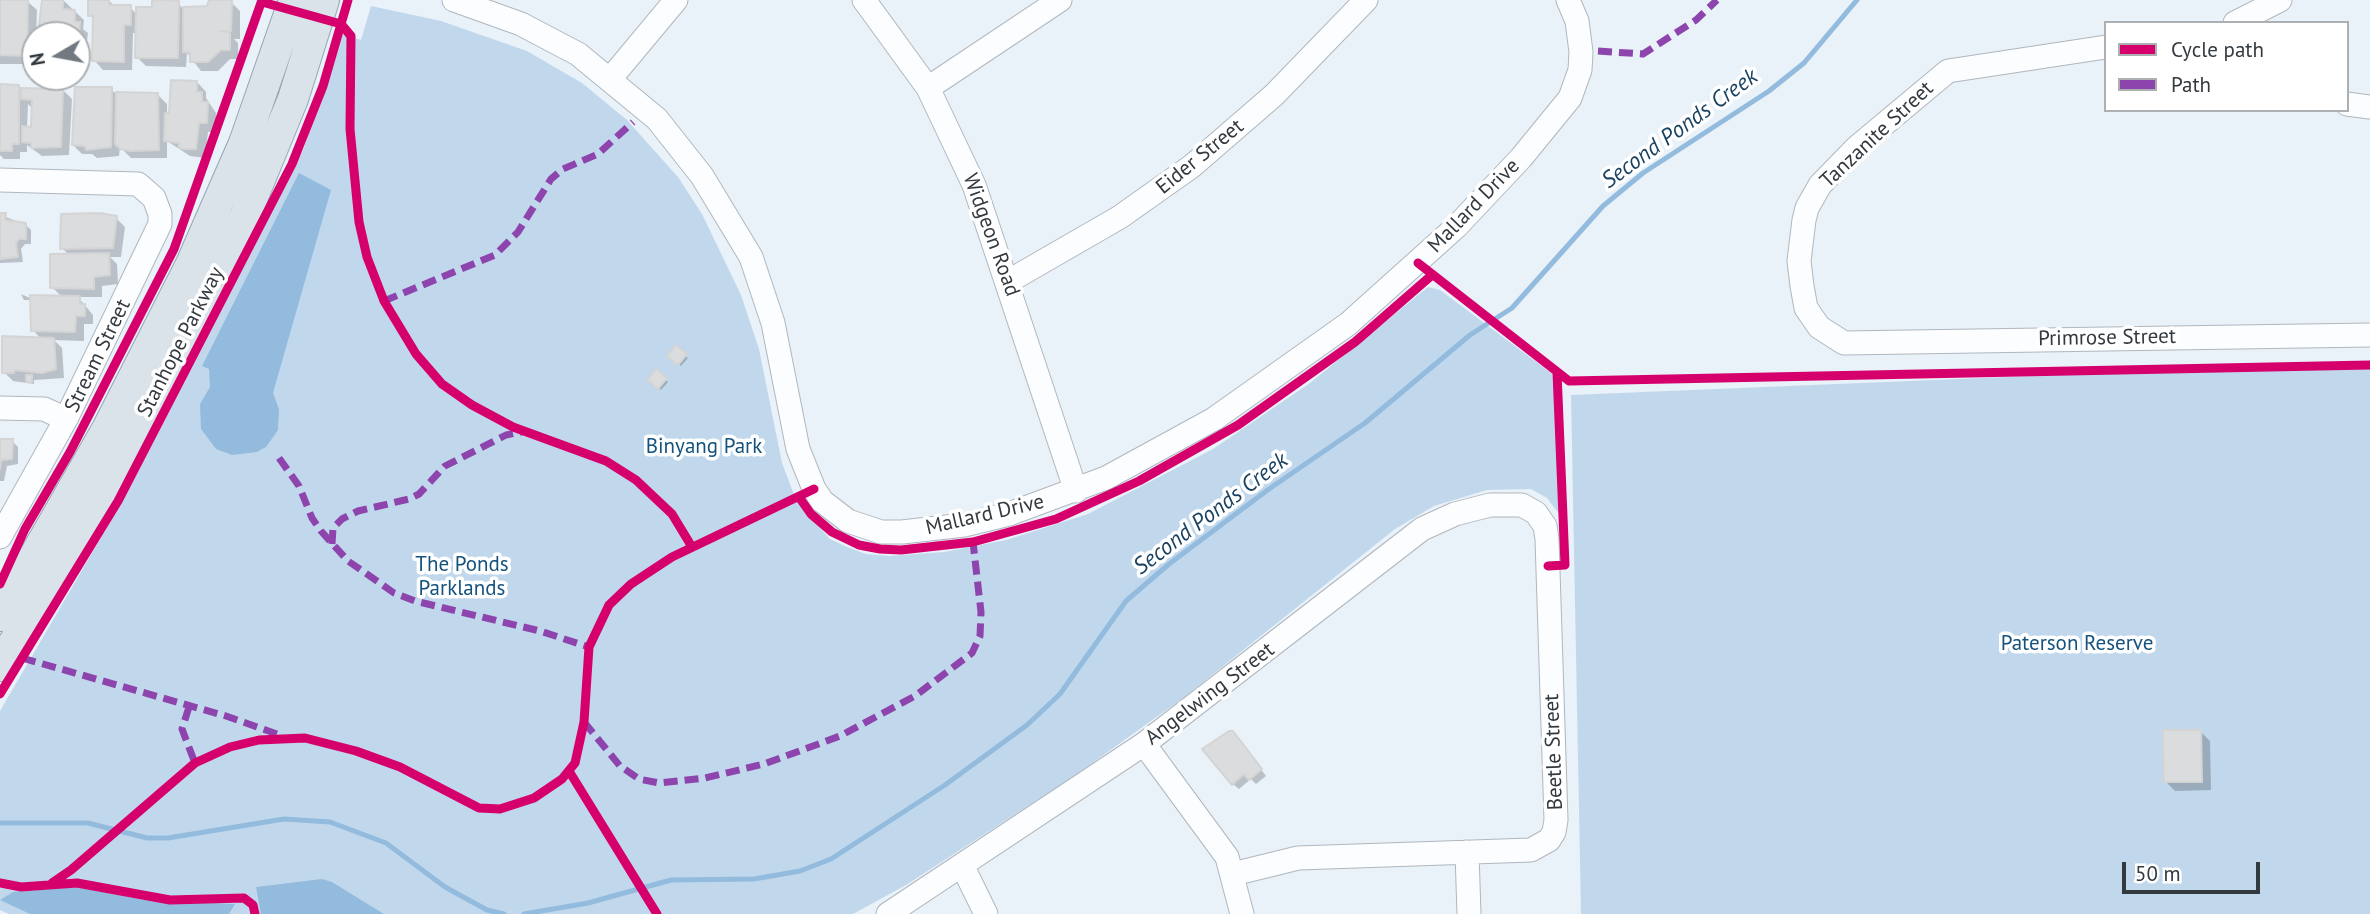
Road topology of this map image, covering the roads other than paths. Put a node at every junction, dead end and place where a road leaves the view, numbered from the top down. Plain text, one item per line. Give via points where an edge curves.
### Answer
1 (295, 0) edge
2 (324, 0) edge
3 (454, 0) edge
4 (676, 0) edge
5 (864, 0) edge
6 (1060, 0) edge
7 (1366, 0) edge
8 (1568, 0) edge
9 (2280, 0) edge
10 (2240, 21) edge
11 (2104, 47) edge
12 (611, 78) junction
13 (928, 88) junction
14 (2349, 104) edge
15 (2370, 107) edge
16 (0, 180) edge
17 (1009, 281) junction
18 (2370, 335) edge
19 (1844, 343) joint
20 (0, 408) edge
21 (66, 419) junction
22 (1076, 491) junction
23 (1536, 513) joint
24 (0, 537) edge
25 (0, 615) edge
26 (0, 666) edge
27 (1144, 744) junction
28 (1467, 852) junction
29 (963, 867) junction
30 (1233, 874) junction
31 (888, 914) edge
32 (986, 914) edge
33 (1242, 914) edge
34 (1469, 914) edge

1 - 25 main road, Stanhope Parkway via 244,143 191,264 107,429
2 - 26 main road, Stanhope Parkway via 293,99 245,216 122,457
3 - 12 street, Mallard Drive via 521,24 578,54
4 - 12 street
5 - 13 street, Widgeon Road
6 - 13 street
7 - 17 street, Eider Street via 1274,95 1192,166 1120,218
8 - 22 street, Mallard Drive via 1577,21 1581,52 1570,98 1456,227 1348,324 1245,398 1163,448
9 - 10 street
11 - 19 street, Tanzanite Street via 1948,71 1857,147 1820,185 1804,220 1799,261 1802,286 1807,308 1819,327
12 - 22 street, Mallard Drive via 665,128 702,176 751,257 773,323 798,449 821,501 856,524 902,532 964,525
13 - 17 street, Widgeon Road via 974,185
14 - 15 street
16 - 21 street, Stream Street via 128,182 145,188 160,214 160,225
17 - 22 street, Widgeon Road
18 - 19 street, Primrose Street
20 - 21 street via 44,409
21 - 24 street, Stream Street
23 - 27 street, Angelwing Street via 1522,505 1490,505 1422,529
23 - 28 street, Beetle Street via 1548,539 1554,832 1542,846 1531,850
27 - 29 street, Angelwing Street
27 - 30 street via 1215,840
28 - 30 street, Beetle Street via 1298,858
28 - 34 street
29 - 31 street, Angelwing Street
29 - 32 street
30 - 33 street

